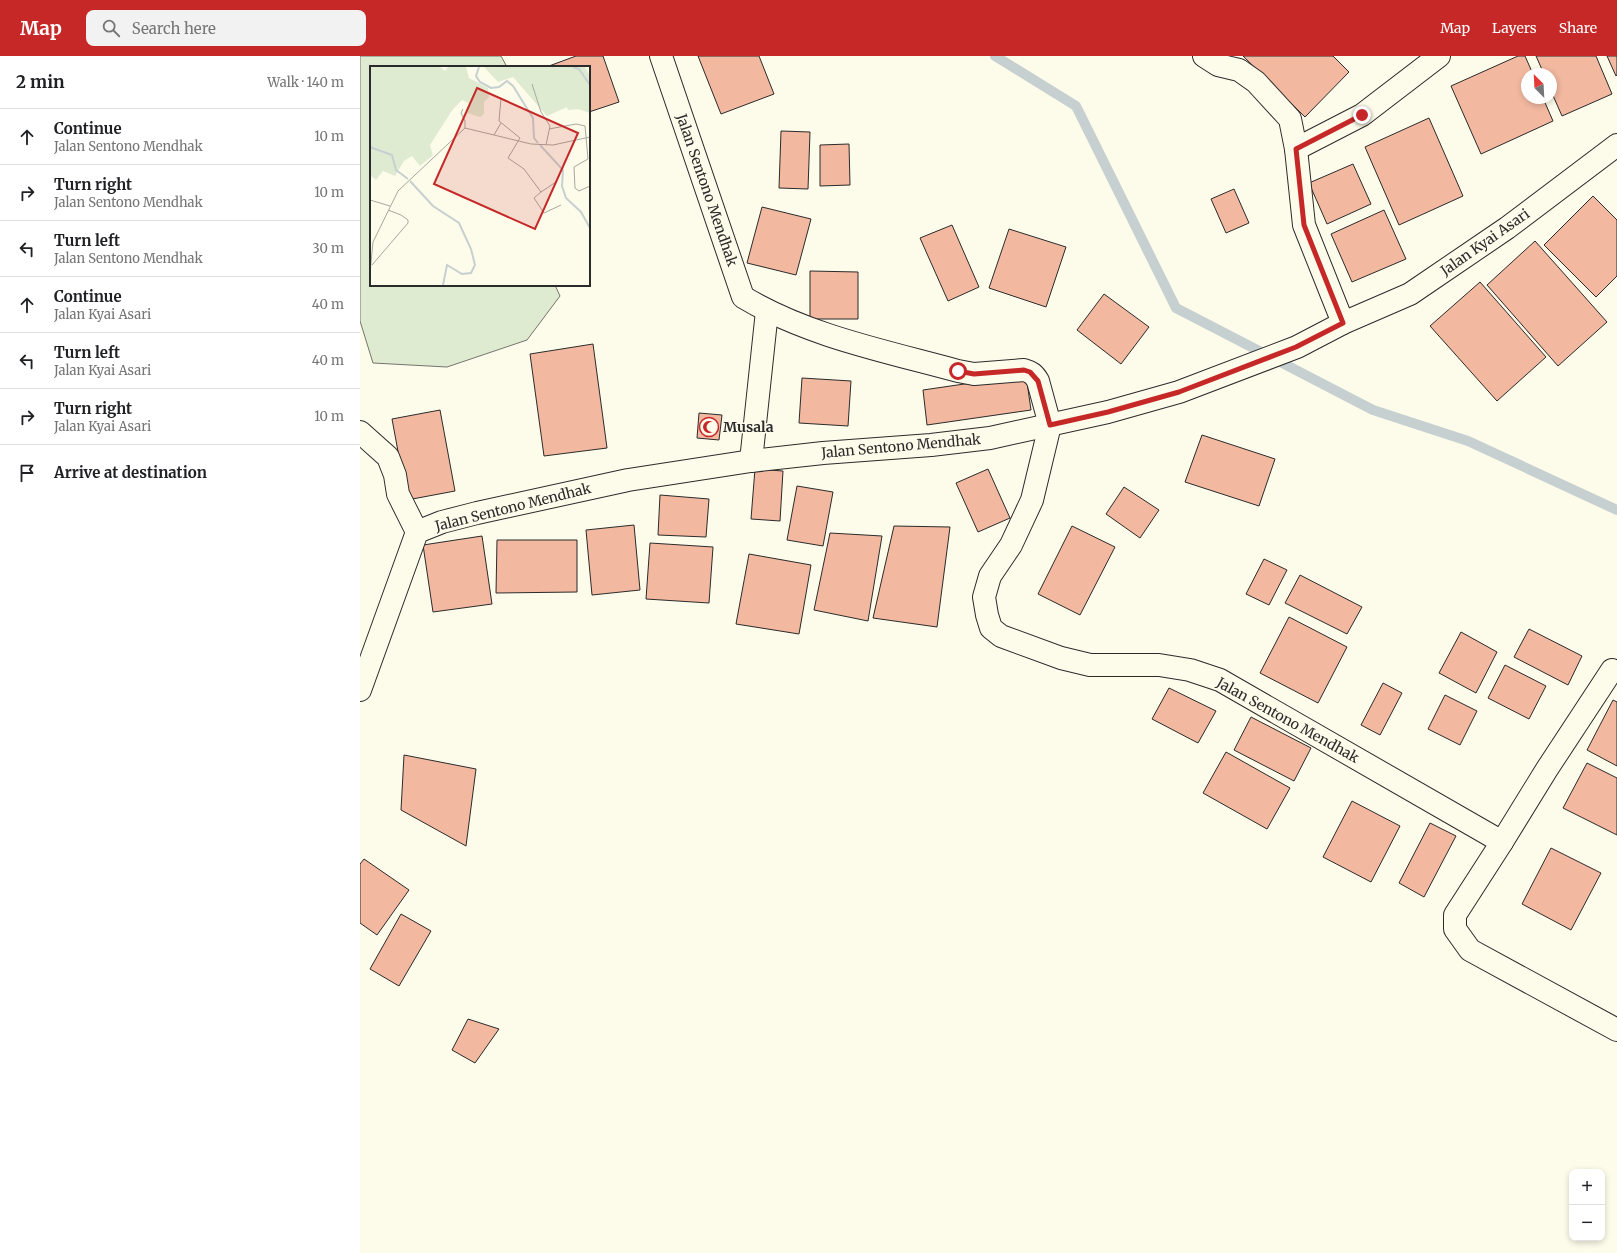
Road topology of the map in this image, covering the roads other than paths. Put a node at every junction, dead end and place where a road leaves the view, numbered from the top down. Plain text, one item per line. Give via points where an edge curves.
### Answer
1 (661, 56) edge
2 (1204, 56) edge
3 (1439, 56) edge
4 (1617, 145) edge
5 (1296, 149) junction
6 (767, 311) junction
7 (1343, 323) junction
8 (1179, 392) joint
9 (1050, 425) junction
10 (360, 432) edge
11 (751, 461) junction
12 (417, 532) junction
13 (1612, 670) dead end
14 (360, 690) edge
15 (1502, 842) junction
16 (1617, 1030) edge

1 - 6 street, Jalan Sentono Mendhak via 743,297
2 - 5 street via 1218,65 1239,70 1256,82 1290,119
3 - 5 street via 1362,115
4 - 7 street, Jalan Kyai Asari via 1507,228 1410,294
5 - 7 street via 1304,225
6 - 9 street, Jalan Sentono Mendhak via 833,336 958,371 974,374 1024,370 1030,372 1038,381
6 - 11 street
7 - 8 street, Jalan Kyai Asari via 1296,347
8 - 9 street, Jalan Sentono Mendhak
9 - 11 street, Jalan Sentono Mendhak via 990,438
9 - 15 street, Jalan Sentono Mendhak via 1032,500 1012,545 990,576 984,597 987,615 996,632 1061,658 1090,665 1160,665 1190,670 1220,680
10 - 12 street via 388,457 395,475 398,494
11 - 12 street, Jalan Sentono Mendhak via 628,480 477,513
12 - 14 street, Jalan Sentono Mendhak
13 - 15 street
15 - 16 street via 1455,915 1455,929 1470,950

